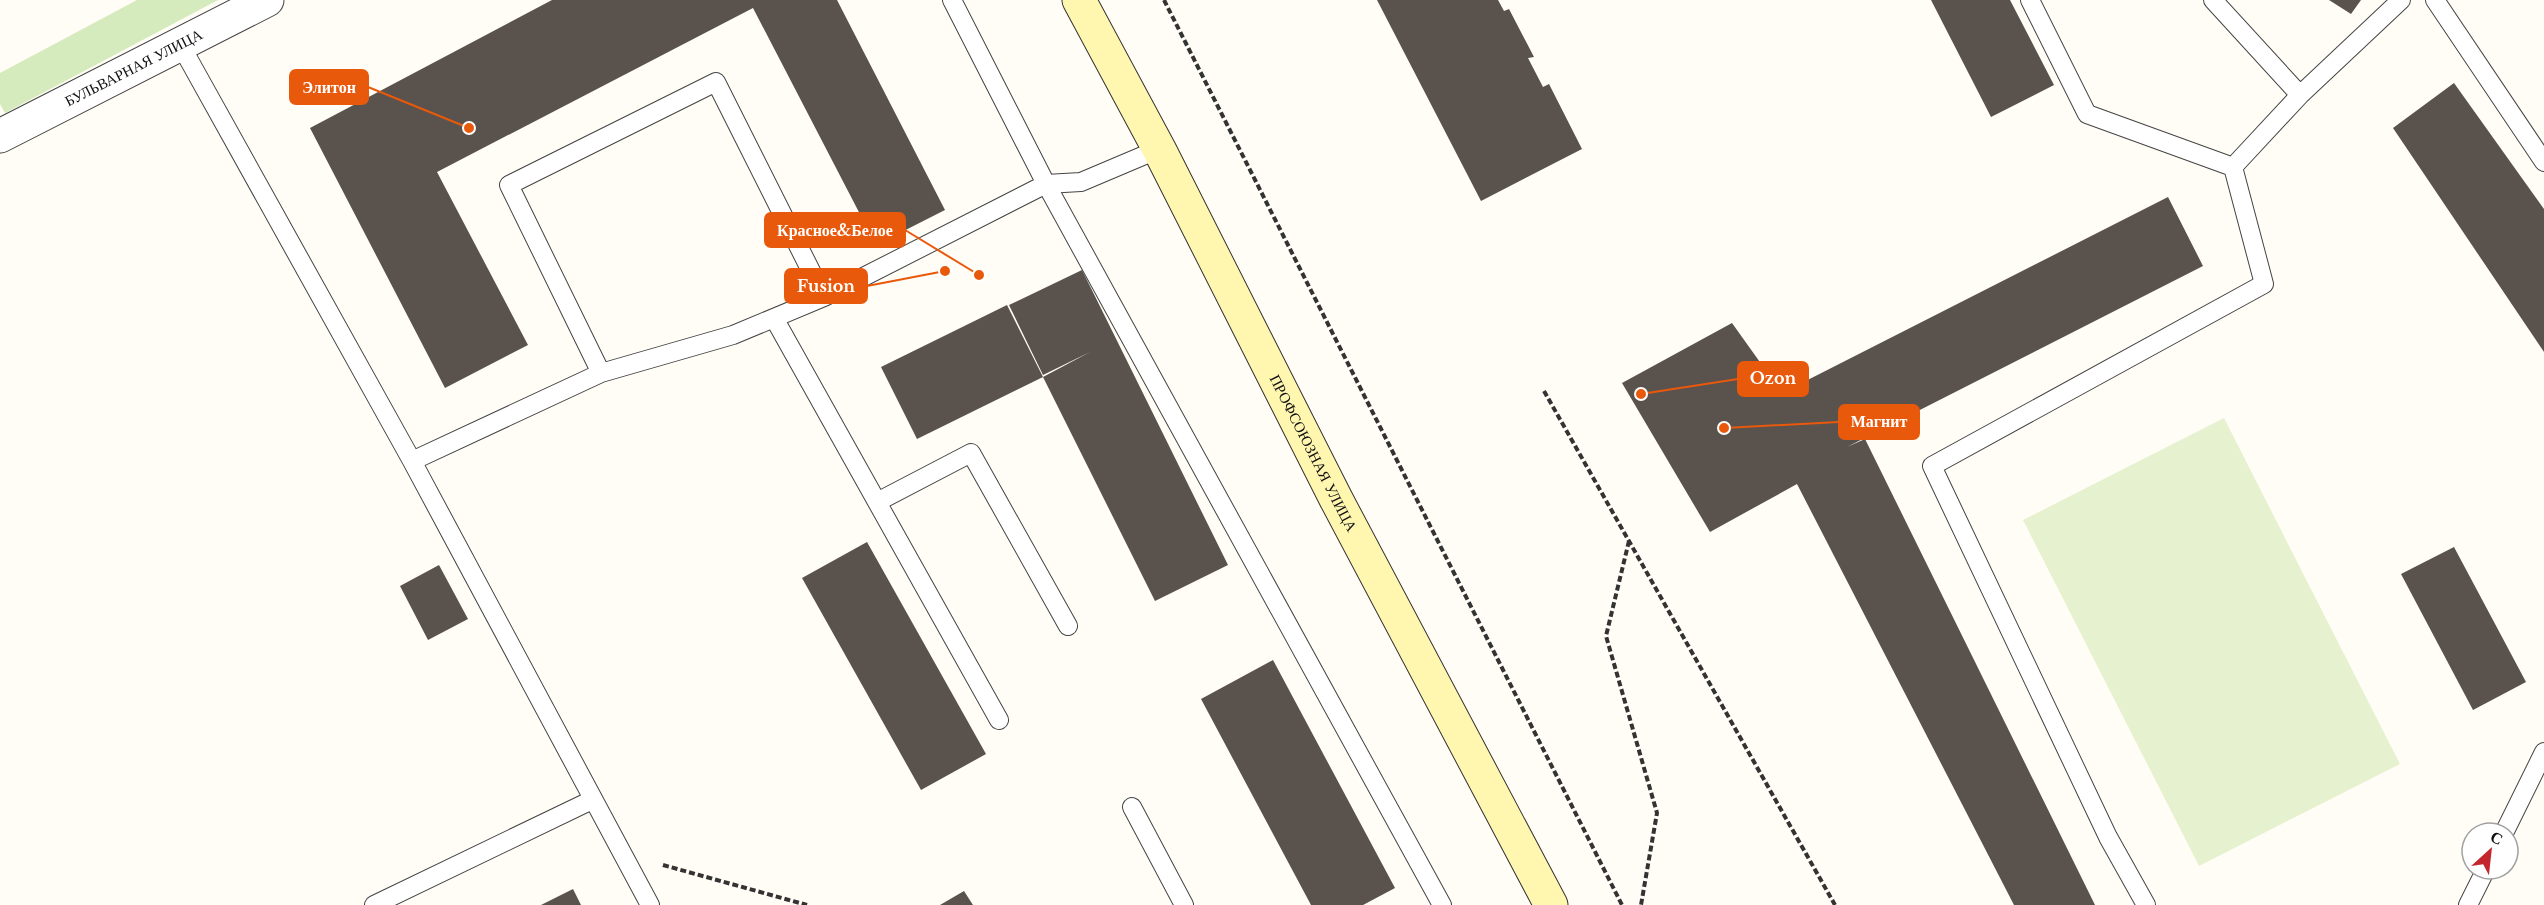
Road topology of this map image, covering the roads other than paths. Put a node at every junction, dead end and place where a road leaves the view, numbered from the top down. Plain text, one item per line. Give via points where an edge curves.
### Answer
1 (267, 0) edge
2 (952, 0) edge
3 (1079, 0) edge
4 (2030, 0) edge
5 (2213, 0) edge
6 (2401, 0) edge
7 (2435, 0) edge
8 (180, 44) junction
9 (2300, 95) junction
10 (0, 136) edge
11 (1159, 149) junction
12 (2544, 162) edge
13 (2233, 167) junction
14 (1047, 184) junction
15 (824, 297) junction
16 (774, 318) junction
17 (601, 373) junction
18 (412, 461) junction
19 (877, 502) junction
20 (1068, 626) dead end
21 (999, 720) dead end
22 (2544, 752) edge
23 (592, 800) junction
24 (1132, 807) dead end
25 (2510, 821) edge
26 (2480, 881) edge
27 (375, 905) edge
28 (650, 905) edge
29 (1184, 905) edge
30 (1442, 905) edge
31 (1551, 905) edge
32 (2146, 905) edge
33 (2468, 905) edge

1 - 8 street, БУЛЬВАРНАЯ УЛИЦА
2 - 14 lane
3 - 11 main road, ПРОФСОЮЗНАЯ УЛИЦА
4 - 13 lane via 2087,114
5 - 9 lane
6 - 9 lane
7 - 12 lane
8 - 10 street, БУЛЬВАРНАЯ УЛИЦА
8 - 18 lane
9 - 13 lane
11 - 14 lane via 1082,182
11 - 31 main road, ПРОФСОЮЗНАЯ УЛИЦА via 1336,499
13 - 32 lane via 2264,284 1932,466 2108,837
14 - 15 lane
14 - 30 lane
15 - 16 lane
15 - 17 lane via 716,82 509,185
16 - 17 lane via 733,335
16 - 19 lane
17 - 18 lane
18 - 23 lane
19 - 20 lane via 971,453
19 - 21 lane
22 - 25 lane
23 - 27 lane
23 - 28 lane
24 - 29 lane
26 - 33 lane

